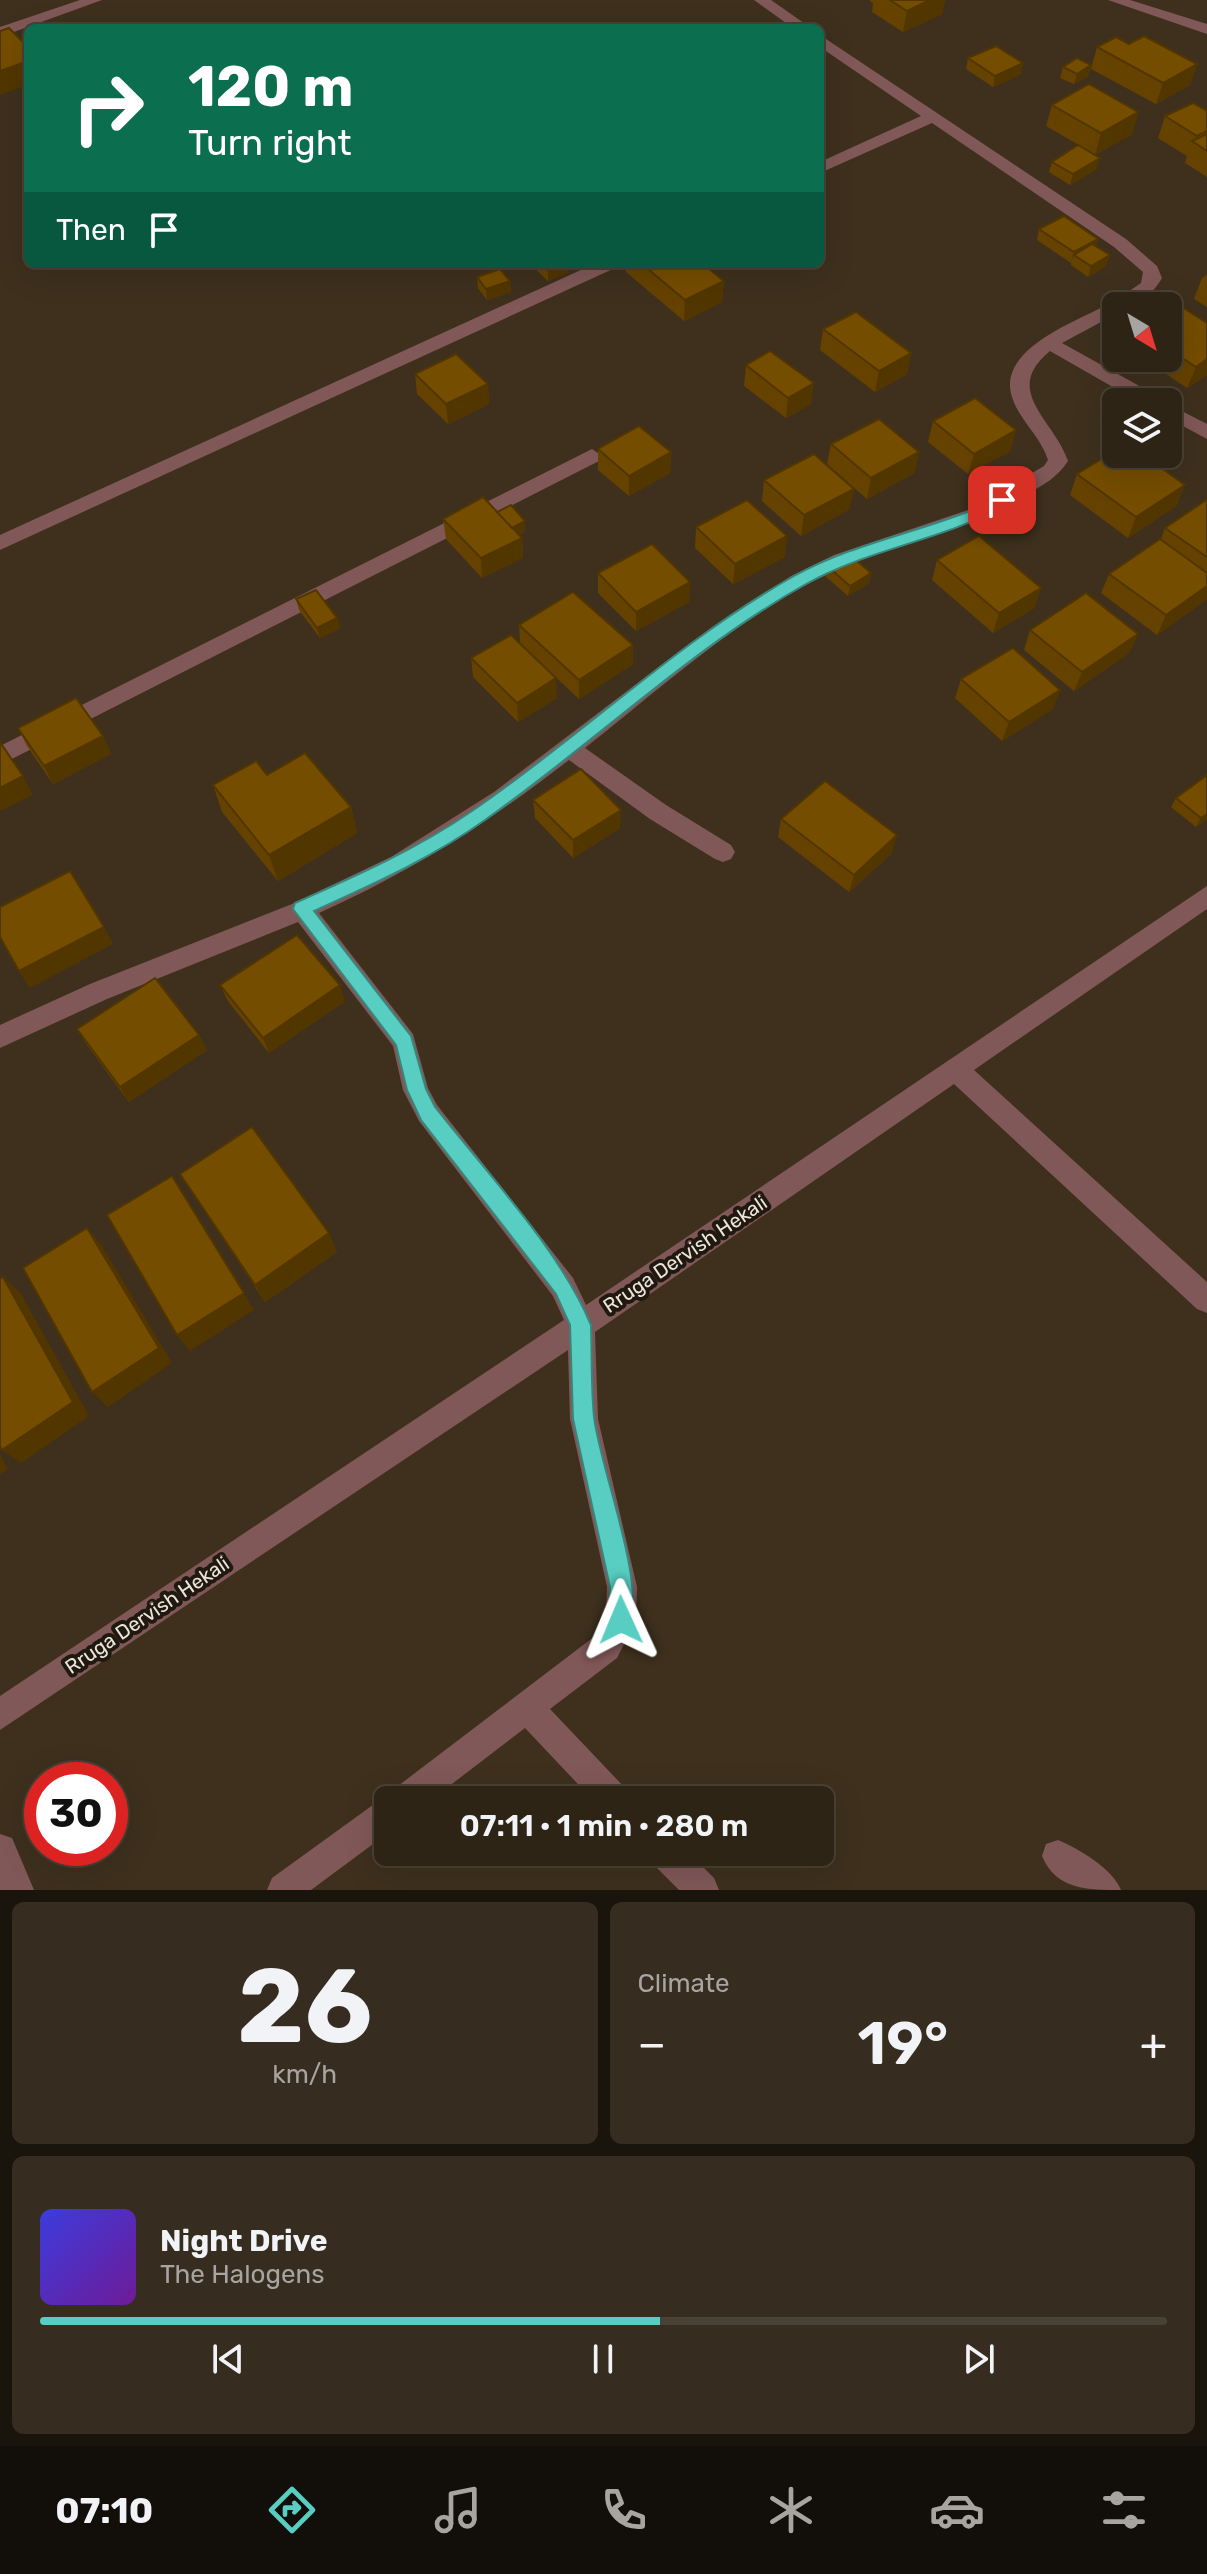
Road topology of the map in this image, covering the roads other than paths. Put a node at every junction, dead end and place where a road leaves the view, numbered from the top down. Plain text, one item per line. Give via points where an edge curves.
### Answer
1 (95, 0) edge
2 (761, 0) edge
3 (1115, 0) edge
4 (796, 24) edge
5 (1207, 29) edge
6 (0, 32) edge
7 (824, 43) edge
8 (934, 116) junction
9 (824, 166) edge
10 (600, 268) edge
11 (1140, 292) edge
12 (1102, 314) edge
13 (1049, 343) junction
14 (1129, 388) edge
15 (1182, 418) edge
16 (1207, 432) edge
17 (592, 456) dead end
18 (0, 543) edge
19 (4, 747) edge
20 (568, 748) junction
21 (723, 852) dead end
22 (1207, 896) edge
23 (302, 909) junction
24 (0, 1037) edge
25 (956, 1069) junction
26 (1207, 1300) edge
27 (581, 1325) junction
28 (528, 1709) junction
29 (0, 1714) edge
30 (424, 1786) edge
31 (602, 1786) edge
32 (374, 1823) edge
33 (0, 1850) edge
34 (1058, 1856) dead end
35 (679, 1866) edge
36 (17, 1890) edge
37 (284, 1890) edge
38 (702, 1890) edge
39 (1104, 1890) edge

1 - 6 street
2 - 4 street
3 - 5 street
7 - 8 street
8 - 9 street
8 - 11 street via 1120,243 1151,270 1153,278
10 - 18 street
12 - 13 street
13 - 14 street
13 - 20 street via 1029,358 1019,376 1021,396 1055,446 1058,461 1051,471 978,514 848,556 800,580 747,613
15 - 16 street
17 - 19 street
20 - 21 street
20 - 23 street via 476,817 397,865
22 - 25 street, Rruga Dervish Hekali
23 - 24 street via 105,987
23 - 27 street via 386,1014 404,1042 416,1090 428,1113 563,1287
25 - 26 street
25 - 27 street, Rruga Dervish Hekali
27 - 28 street via 584,1419 622,1587 621,1620 606,1647
27 - 29 street, Rruga Dervish Hekali
28 - 30 street
28 - 31 street
32 - 37 street
33 - 36 street
34 - 39 street
35 - 38 street

